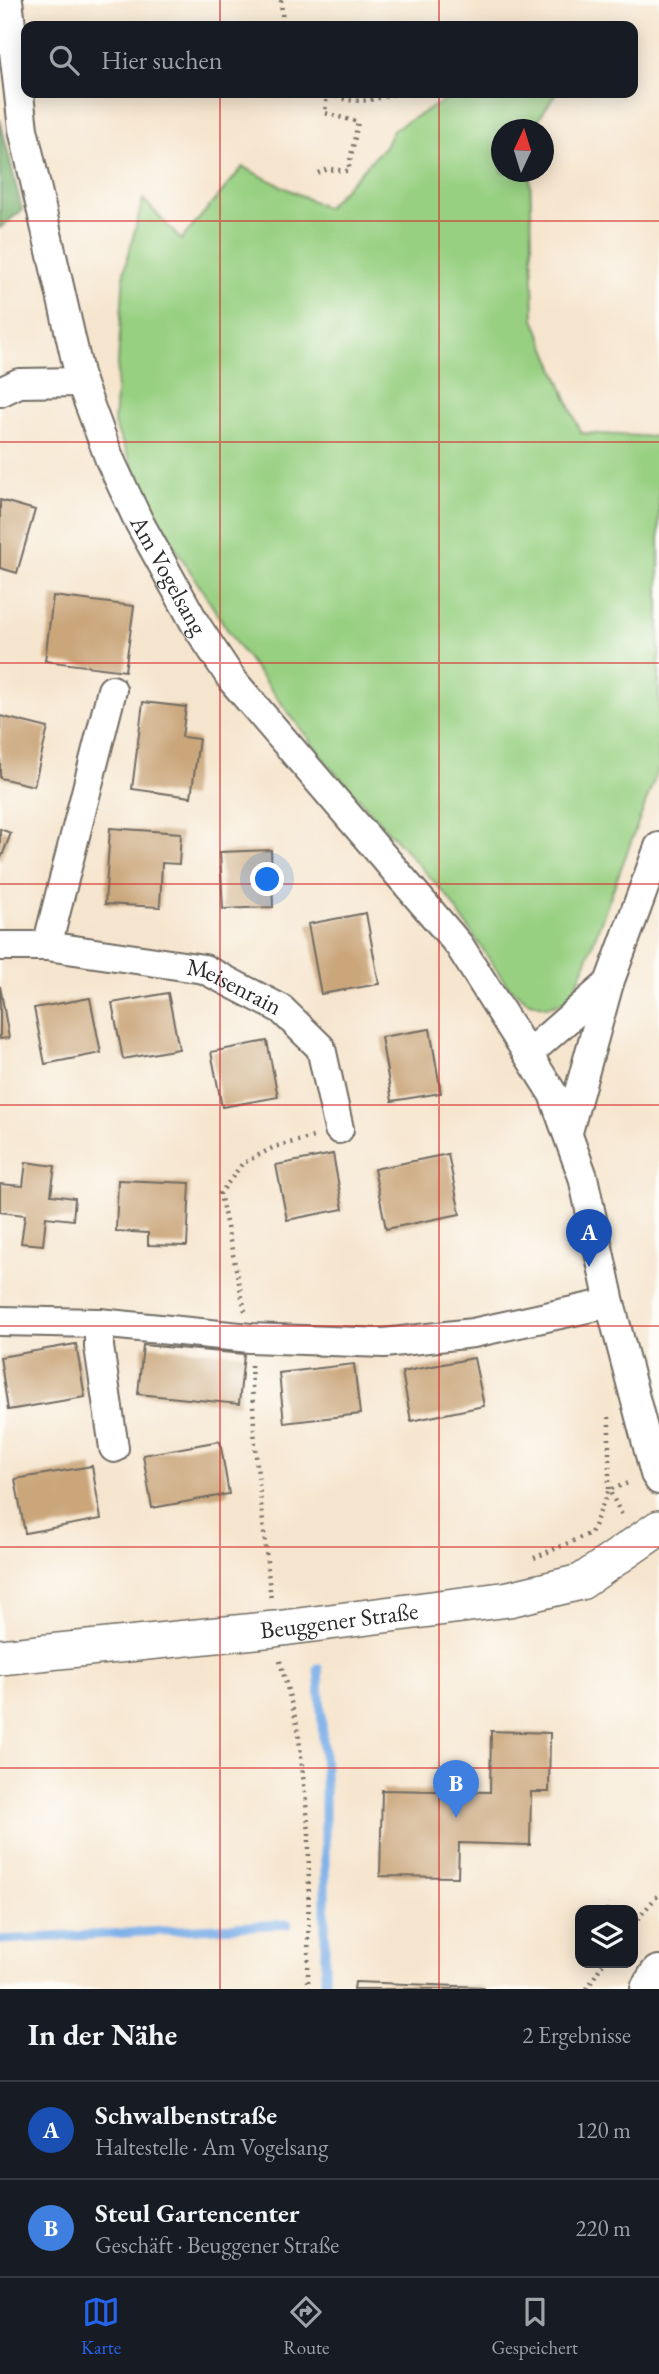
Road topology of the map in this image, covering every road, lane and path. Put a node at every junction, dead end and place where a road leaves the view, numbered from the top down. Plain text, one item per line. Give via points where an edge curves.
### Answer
1 (8, 0) edge
2 (281, 0) edge
3 (283, 21) edge
4 (327, 98) edge
5 (338, 98) edge
6 (380, 98) edge
7 (318, 173) dead end
8 (81, 382) junction
9 (0, 391) edge
10 (112, 690) dead end
11 (659, 847) edge
12 (0, 946) edge
13 (47, 946) junction
14 (609, 983) junction
15 (528, 1054) junction
16 (340, 1129) joint
17 (568, 1132) junction
18 (610, 1303) junction
19 (0, 1321) edge
20 (99, 1323) junction
21 (250, 1338) junction
22 (114, 1448) dead end
23 (657, 1477) edge
24 (659, 1528) edge
25 (524, 1563) dead end
26 (272, 1608) junction
27 (0, 1657) edge
28 (659, 1894) edge
29 (638, 1918) edge
30 (600, 1968) edge
31 (659, 1975) edge
32 (308, 1989) edge
33 (587, 1989) edge
34 (650, 1989) edge

1 - 8 street, Am Vogelsang via 23,129
2 - 3 path
4 - 7 path via 325,113 358,122 348,171
5 - 6 path
8 - 9 street via 19,383
8 - 15 street, Am Vogelsang via 139,522 233,681 459,945
10 - 13 street
11 - 14 street
12 - 13 street, Meisenrain
13 - 16 street, Meisenrain via 204,969 281,1010 321,1048
14 - 15 street
14 - 17 street
15 - 17 street, Am Vogelsang
16 - 21 path via 274,1147 242,1164 220,1194
17 - 18 street, Am Vogelsang via 583,1177
18 - 21 street via 473,1333 384,1343
18 - 23 street, Am Vogelsang
19 - 20 street
20 - 21 street
20 - 22 street
21 - 26 path via 255,1446
23 - 25 path via 609,1490 590,1533
24 - 26 street, Beuggener Straße via 581,1582 509,1599
26 - 27 street, Beuggener Straße
26 - 32 path via 277,1653 298,1728 309,1832
28 - 29 path
30 - 33 path
31 - 34 main road

